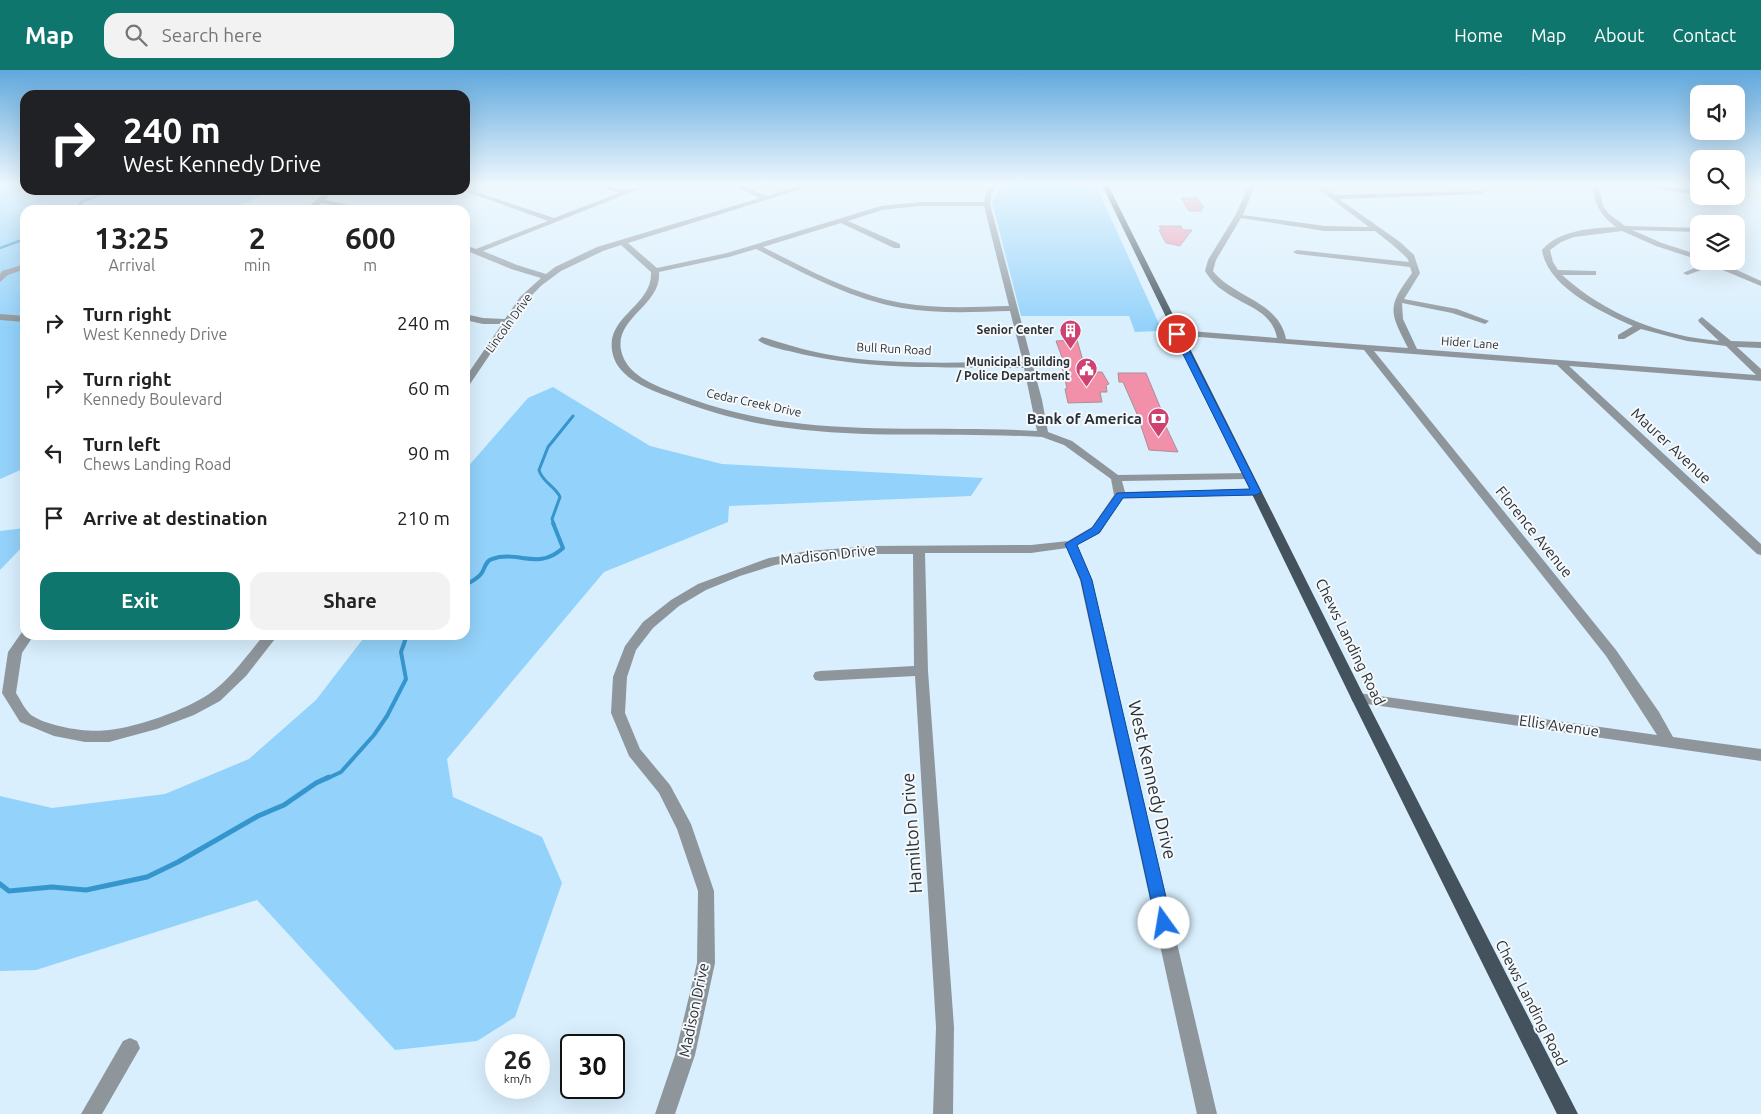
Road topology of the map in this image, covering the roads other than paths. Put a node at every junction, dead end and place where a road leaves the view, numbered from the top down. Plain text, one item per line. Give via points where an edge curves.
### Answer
1 (527, 232) edge
2 (656, 232) edge
3 (806, 232) edge
4 (867, 232) edge
5 (994, 232) edge
6 (1128, 232) edge
7 (1229, 232) edge
8 (1381, 232) edge
9 (1598, 232) edge
10 (1631, 232) edge
11 (622, 242) junction
12 (897, 246) dead end
13 (758, 247) junction
14 (470, 249) edge
15 (477, 251) junction
16 (1297, 252) dead end
17 (1690, 255) edge
18 (1414, 265) junction
19 (20, 268) edge
20 (655, 270) junction
21 (1694, 270) edge
22 (1729, 270) edge
23 (1556, 272) junction
24 (1593, 273) dead end
25 (1687, 273) dead end
26 (548, 276) junction
27 (0, 280) edge
28 (1761, 284) edge
29 (1398, 300) junction
30 (1012, 308) junction
31 (0, 317) edge
32 (470, 318) edge
33 (20, 319) edge
34 (1702, 320) dead end
35 (1484, 321) dead end
36 (508, 322) junction
37 (1640, 326) junction
38 (1177, 334) junction
39 (1621, 337) dead end
40 (762, 340) dead end
41 (1282, 342) junction
42 (1761, 345) edge
43 (1729, 346) junction
44 (1368, 348) junction
45 (1414, 352) junction
46 (1560, 363) junction
47 (1028, 364) junction
48 (1761, 374) edge
49 (470, 378) edge
50 (1761, 378) edge
51 (1043, 434) junction
52 (1248, 476) junction
53 (1116, 478) junction
54 (1256, 492) junction
55 (1120, 495) junction
56 (1071, 544) junction
57 (920, 549) junction
58 (1761, 551) edge
59 (23, 640) edge
60 (267, 640) edge
61 (921, 671) junction
62 (820, 676) dead end
63 (1358, 698) junction
64 (1668, 741) junction
65 (1761, 755) edge
66 (130, 1048) dead end
67 (91, 1114) edge
68 (665, 1114) edge
69 (943, 1114) edge
70 (1207, 1114) edge
71 (1568, 1114) edge

1 - 15 street
2 - 11 street, Lincoln Drive
3 - 13 street
4 - 12 street
5 - 30 street
6 - 38 main road, Chews Landing Road
7 - 41 street via 1209,271 1215,282 1228,292 1270,315 1278,324
8 - 18 street via 1411,257
9 - 23 street via 1576,234 1556,241 1546,250 1546,261
10 - 17 street
11 - 20 street
11 - 26 street, Lincoln Drive via 578,259
13 - 20 street
13 - 30 street via 851,292 888,303 924,308
14 - 15 street
15 - 26 street via 514,267
16 - 18 street
18 - 29 street via 1416,273
19 - 27 street via 4,274
20 - 51 street, Cedar Creek Drive via 655,283 618,331 616,347 620,361 630,373 649,386 706,407 803,427
21 - 25 street
22 - 28 street
23 - 24 street
23 - 37 street via 1593,304
26 - 36 street, Lincoln Drive via 523,299
29 - 35 street via 1454,311
29 - 45 street via 1396,308 1400,322
30 - 47 street
31 - 33 street
32 - 36 street
34 - 43 street
36 - 49 street, Lincoln Drive
37 - 39 street
37 - 43 street via 1686,339
38 - 41 street, Hider Lane
38 - 52 main road, Chews Landing Road
40 - 47 street, Bull Run Road via 800,352 854,360 911,364
41 - 44 street, Hider Lane
42 - 43 street
43 - 48 street
44 - 45 street, Hider Lane
44 - 64 street, Florence Avenue via 1611,653
45 - 46 street, Hider Lane
46 - 50 street, Hider Lane
46 - 58 street, Maurer Avenue
47 - 51 street
51 - 53 street, Cedar Creek Drive via 1068,443
52 - 53 street
52 - 54 main road, Chews Landing Road
53 - 55 street
54 - 55 street
54 - 63 main road, Chews Landing Road
55 - 56 street via 1096,530
56 - 57 street, Madison Drive via 1031,549
56 - 70 street, West Kennedy Drive via 1086,580
57 - 61 street, Hamilton Drive
57 - 68 street, Madison Drive via 808,555 773,561 736,573 675,603 648,625 630,649 620,677 618,713 634,752 665,789 685,829 706,891 706,963 685,1055
59 - 60 street via 15,652 9,693 25,718 54,730 85,736 109,736 152,725 189,711 215,696 241,672
61 - 62 street
61 - 69 street, Hamilton Drive via 945,1026
63 - 64 street, Ellis Avenue
63 - 71 main road, Chews Landing Road
64 - 65 street, Ellis Avenue
66 - 67 street

